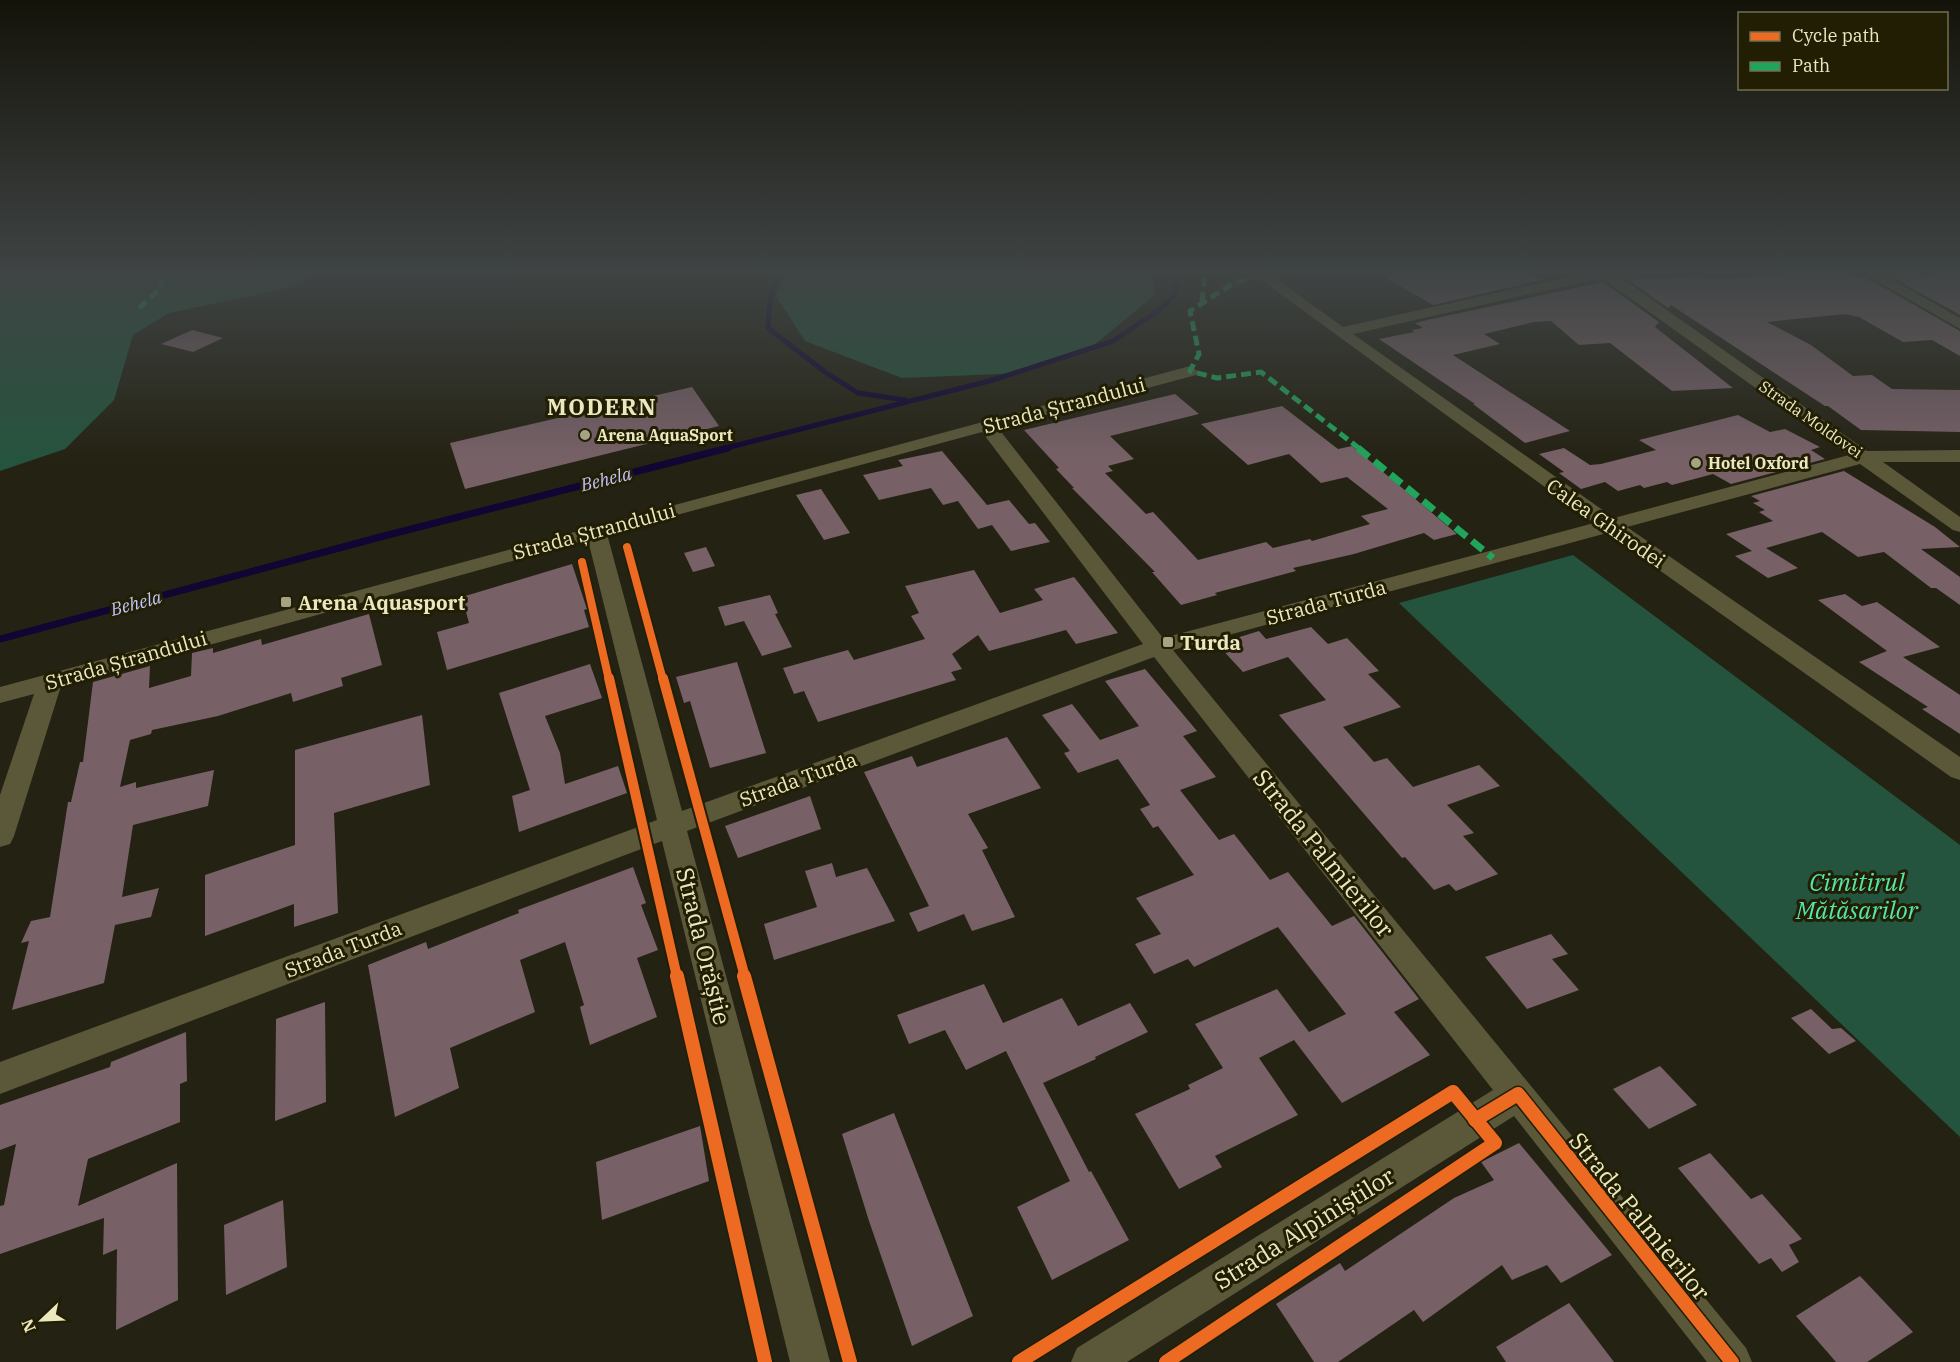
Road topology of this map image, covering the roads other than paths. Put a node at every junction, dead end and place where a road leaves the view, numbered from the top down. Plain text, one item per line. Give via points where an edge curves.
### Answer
1 (1346, 335) edge
2 (1691, 335) edge
3 (1190, 371) dead end
4 (986, 425) junction
5 (1960, 456) edge
6 (1864, 457) junction
7 (1610, 526) junction
8 (1960, 526) edge
9 (596, 531) junction
10 (1158, 647) junction
11 (51, 680) junction
12 (0, 695) edge
13 (1960, 770) edge
14 (673, 825) junction
15 (0, 836) edge
16 (0, 1078) edge
17 (1518, 1094) junction
18 (810, 1362) edge
19 (1091, 1362) edge
20 (1732, 1362) edge

1 - 7 street, Calea Ghirodei
2 - 6 street, Strada Moldovei
3 - 4 street, Strada Ștrandului
4 - 9 street, Strada Ștrandului
4 - 10 street, Strada Palmierilor
5 - 6 street, Strada Turda
6 - 7 street, Strada Turda
6 - 8 street, Strada Moldovei
7 - 10 street, Strada Turda
7 - 13 street, Calea Ghirodei
9 - 11 street, Strada Ștrandului
9 - 14 street, Strada Orăștie
10 - 14 street, Strada Turda
10 - 17 street, Strada Palmierilor
11 - 12 street, Strada Ștrandului
11 - 15 street
14 - 16 street, Strada Turda
14 - 18 street, Strada Orăștie
17 - 19 street, Strada Alpiniștilor
17 - 20 street, Strada Palmierilor

